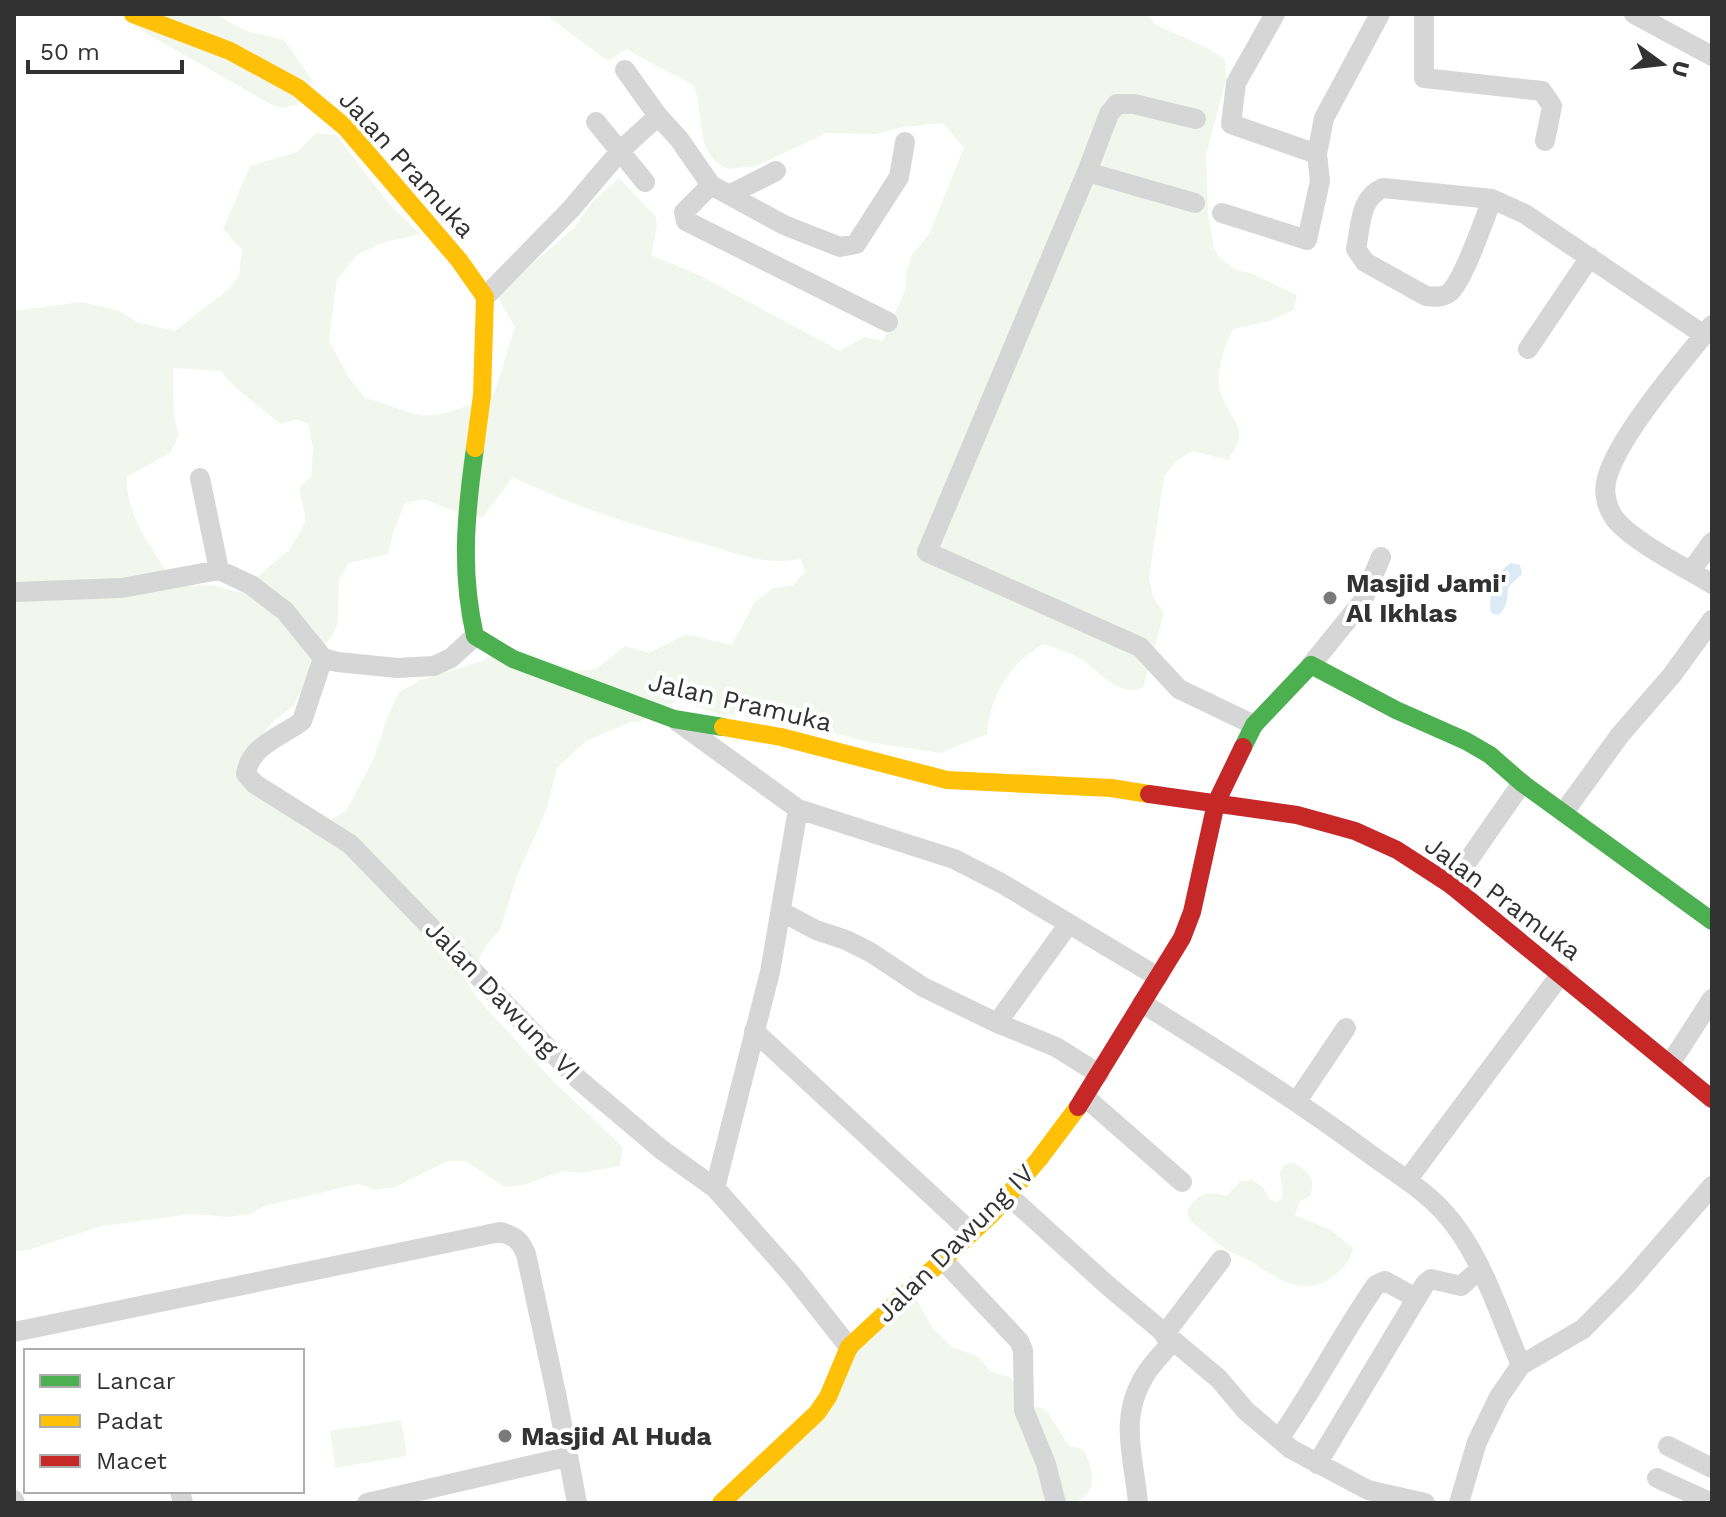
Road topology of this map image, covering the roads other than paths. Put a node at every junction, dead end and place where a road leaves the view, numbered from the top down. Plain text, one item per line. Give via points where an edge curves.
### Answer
1 (133, 14) edge
2 (1275, 14) edge
3 (1380, 14) edge
4 (1424, 14) edge
5 (1634, 14) edge
6 (1712, 56) edge
7 (625, 70) dead end
8 (658, 116) junction
9 (1196, 119) dead end
10 (596, 122) dead end
11 (1545, 141) dead end
12 (905, 142) dead end
13 (621, 150) junction
14 (1317, 154) junction
15 (776, 171) dead end
16 (1087, 172) junction
17 (645, 182) dead end
18 (720, 190) junction
19 (1492, 199) junction
20 (1195, 203) dead end
21 (1222, 213) dead end
22 (1590, 257) junction
23 (485, 297) junction
24 (888, 322) dead end
25 (1708, 330) edge
26 (1528, 349) dead end
27 (200, 478) dead end
28 (1712, 542) edge
29 (1381, 557) dead end
30 (219, 570) junction
31 (1691, 571) junction
32 (1712, 584) edge
33 (14, 592) edge
34 (1712, 620) edge
35 (475, 636) junction
36 (323, 658) junction
37 (1311, 665) junction
38 (674, 719) junction
39 (1254, 725) junction
40 (1522, 783) junction
41 (1216, 803) junction
42 (798, 809) junction
43 (1564, 812) junction
44 (1451, 885) junction
45 (782, 912) junction
46 (1712, 921) edge
47 (1068, 925) junction
48 (1561, 974) junction
49 (1158, 977) junction
50 (1712, 999) edge
51 (1142, 1003) junction
52 (997, 1023) junction
53 (1346, 1028) dead end
54 (754, 1031) junction
55 (1670, 1064) junction
56 (1099, 1074) junction
57 (1085, 1097) junction
58 (1712, 1099) edge
59 (1297, 1101) junction
60 (1408, 1179) junction
61 (1182, 1182) dead end
62 (1712, 1186) edge
63 (715, 1188) junction
64 (1009, 1196) junction
65 (971, 1232) junction
66 (942, 1259) junction
67 (1221, 1260) dead end
68 (1480, 1269) junction
69 (1416, 1298) junction
70 (14, 1332) edge
71 (1169, 1338) junction
72 (849, 1347) junction
73 (1521, 1365) junction
74 (1279, 1439) junction
75 (1668, 1446) dead end
76 (567, 1457) junction
77 (1317, 1464) junction
78 (1712, 1468) edge
79 (1657, 1478) dead end
80 (367, 1503) edge
81 (577, 1503) edge
82 (721, 1503) edge
83 (1056, 1503) edge
84 (1138, 1503) edge
85 (1425, 1503) edge
86 (1459, 1503) edge
87 (1712, 1503) edge

1 - 23 main road, Jalan Pramuka via 230,51 298,88 345,127
2 - 14 street via 1236,83 1231,124
3 - 14 street via 1324,118
4 - 11 street via 1424,78 1542,91 1552,106
5 - 6 street
7 - 8 street
8 - 13 street
8 - 18 street
9 - 16 street via 1117,104
10 - 13 street
12 - 18 street via 899,177 856,244 840,247
13 - 17 street
13 - 23 street
14 - 21 street via 1320,181 1307,240
15 - 18 street
16 - 20 street
16 - 39 street via 927,552 1140,647 1179,689
18 - 24 street via 684,212 686,221
19 - 19 street via 1383,188 1365,202 1356,249 1365,262 1437,298 1449,293 1459,279
19 - 22 street
22 - 25 street
22 - 26 street
23 - 35 main road via 482,395 464,555
25 - 31 street via 1621,448 1605,489 1608,506 1627,532
27 - 30 street
28 - 31 street
29 - 37 street via 1362,602
30 - 33 street via 122,588
30 - 36 street via 251,585 285,611
31 - 32 street
34 - 43 street
35 - 36 street via 434,666 397,668
35 - 38 main road, Jalan Pramuka via 513,659
36 - 63 street, Jalan Dawung VI via 302,721 265,745 249,762 246,774 350,844 578,1079
37 - 39 main road, Jalan Dawung IV
37 - 40 main road via 1466,741
38 - 41 main road, Jalan Pramuka via 781,737 947,780 1111,788
38 - 42 street
39 - 41 main road, Jalan Dawung IV
40 - 43 main road
40 - 44 street
41 - 44 main road, Jalan Pramuka via 1297,815 1355,831 1397,850
41 - 49 main road, Jalan Dawung IV via 1192,912
42 - 45 street
42 - 47 street via 943,853
43 - 46 main road
44 - 48 main road, Jalan Pramuka
45 - 52 street via 870,952 923,987
45 - 54 street
47 - 49 street
47 - 52 street
48 - 55 main road, Jalan Pramuka
48 - 60 street
49 - 51 main road, Jalan Dawung IV
50 - 55 street
51 - 56 main road, Jalan Dawung IV
51 - 59 street
52 - 56 street via 1056,1047
53 - 59 street
54 - 63 street
54 - 65 street
55 - 58 main road, Jalan Pramuka
56 - 57 main road, Jalan Dawung IV
57 - 61 street
57 - 64 main road, Jalan Dawung IV
59 - 60 street
60 - 68 street via 1444,1212
62 - 73 street via 1583,1329
63 - 72 street, Jalan Dawung VI
64 - 65 main road, Jalan Dawung IV
64 - 71 street
65 - 66 main road, Jalan Dawung IV
66 - 72 main road, Jalan Dawung IV
66 - 83 street via 1019,1341 1024,1410
67 - 71 street
68 - 69 street via 1461,1286 1431,1279
68 - 73 street
69 - 74 street via 1385,1281 1376,1285
69 - 77 street
70 - 76 street via 500,1232 520,1241 526,1254
71 - 74 street
71 - 84 street via 1145,1375 1129,1415
72 - 82 main road via 817,1413
73 - 86 street via 1477,1442
74 - 77 street
75 - 78 street
76 - 80 street
76 - 81 street
77 - 85 street via 1368,1490
79 - 87 street

